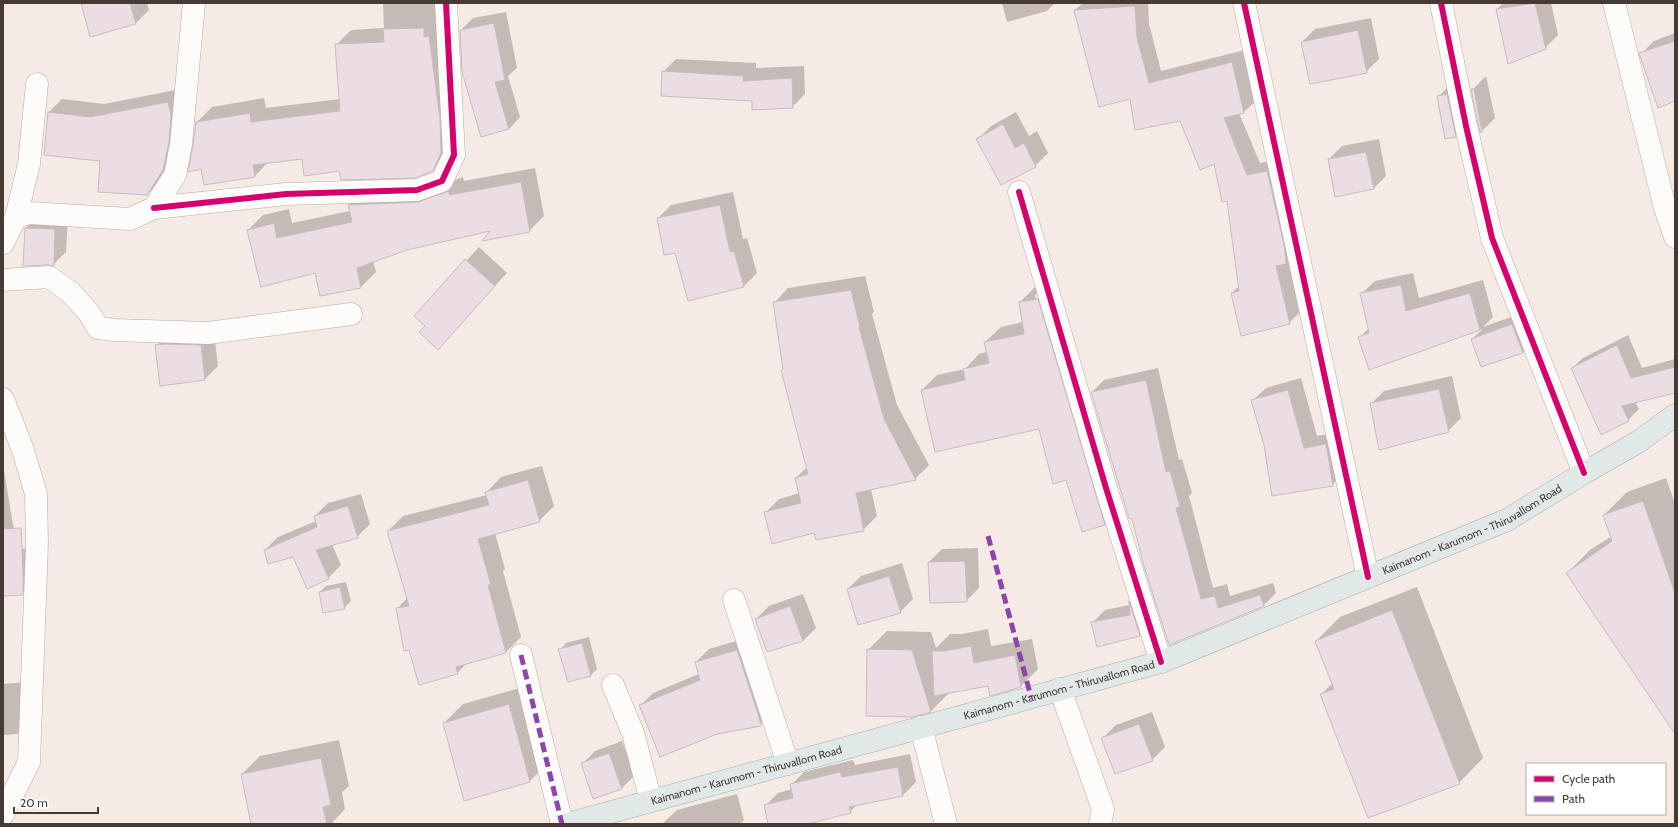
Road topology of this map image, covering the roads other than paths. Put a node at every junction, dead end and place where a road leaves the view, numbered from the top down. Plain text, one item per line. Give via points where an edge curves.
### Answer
1 (194, 3) edge
2 (446, 3) edge
3 (1244, 3) edge
4 (1441, 3) edge
5 (1614, 3) edge
6 (37, 84) dead end
7 (1019, 192) dead end
8 (154, 208) junction
9 (16, 217) junction
10 (1675, 237) edge
11 (3, 243) edge
12 (3, 280) edge
13 (351, 314) dead end
14 (3, 399) edge
15 (1675, 415) edge
16 (1584, 473) junction
17 (1368, 578) junction
18 (734, 600) dead end
19 (521, 655) dead end
20 (1161, 662) junction
21 (613, 685) dead end
22 (1060, 689) junction
23 (921, 727) junction
24 (788, 764) junction
25 (651, 801) junction
26 (3, 814) edge
27 (562, 824) edge
28 (567, 824) edge
29 (946, 824) edge
30 (1100, 824) edge

1 - 8 street via 181,144 175,175
2 - 8 street via 454,156 442,180 417,190 286,194
3 - 17 street
4 - 16 street via 1492,238
5 - 10 street via 1664,208
6 - 9 street via 30,164
7 - 20 street via 1106,488
8 - 9 street via 130,219 29,213
9 - 11 street
12 - 13 street via 49,277 70,292 89,313 98,328 114,330 208,334
14 - 26 street via 23,450 36,494 37,543 29,762
15 - 16 main road, Kaimanom - Karumom - Thiruvallom Road via 1638,442
16 - 17 main road, Kaimanom - Karumom - Thiruvallom Road via 1507,520
17 - 20 main road, Kaimanom - Karumom - Thiruvallom Road
18 - 24 street
19 - 27 street
20 - 22 main road, Kaimanom - Karumom - Thiruvallom Road
21 - 25 street via 633,733
22 - 23 main road, Kaimanom - Karumom - Thiruvallom Road
22 - 30 street via 1103,809
23 - 24 main road, Kaimanom - Karumom - Thiruvallom Road
23 - 29 street
24 - 25 main road, Kaimanom - Karumom - Thiruvallom Road
25 - 28 main road, Kaimanom - Karumom - Thiruvallom Road

